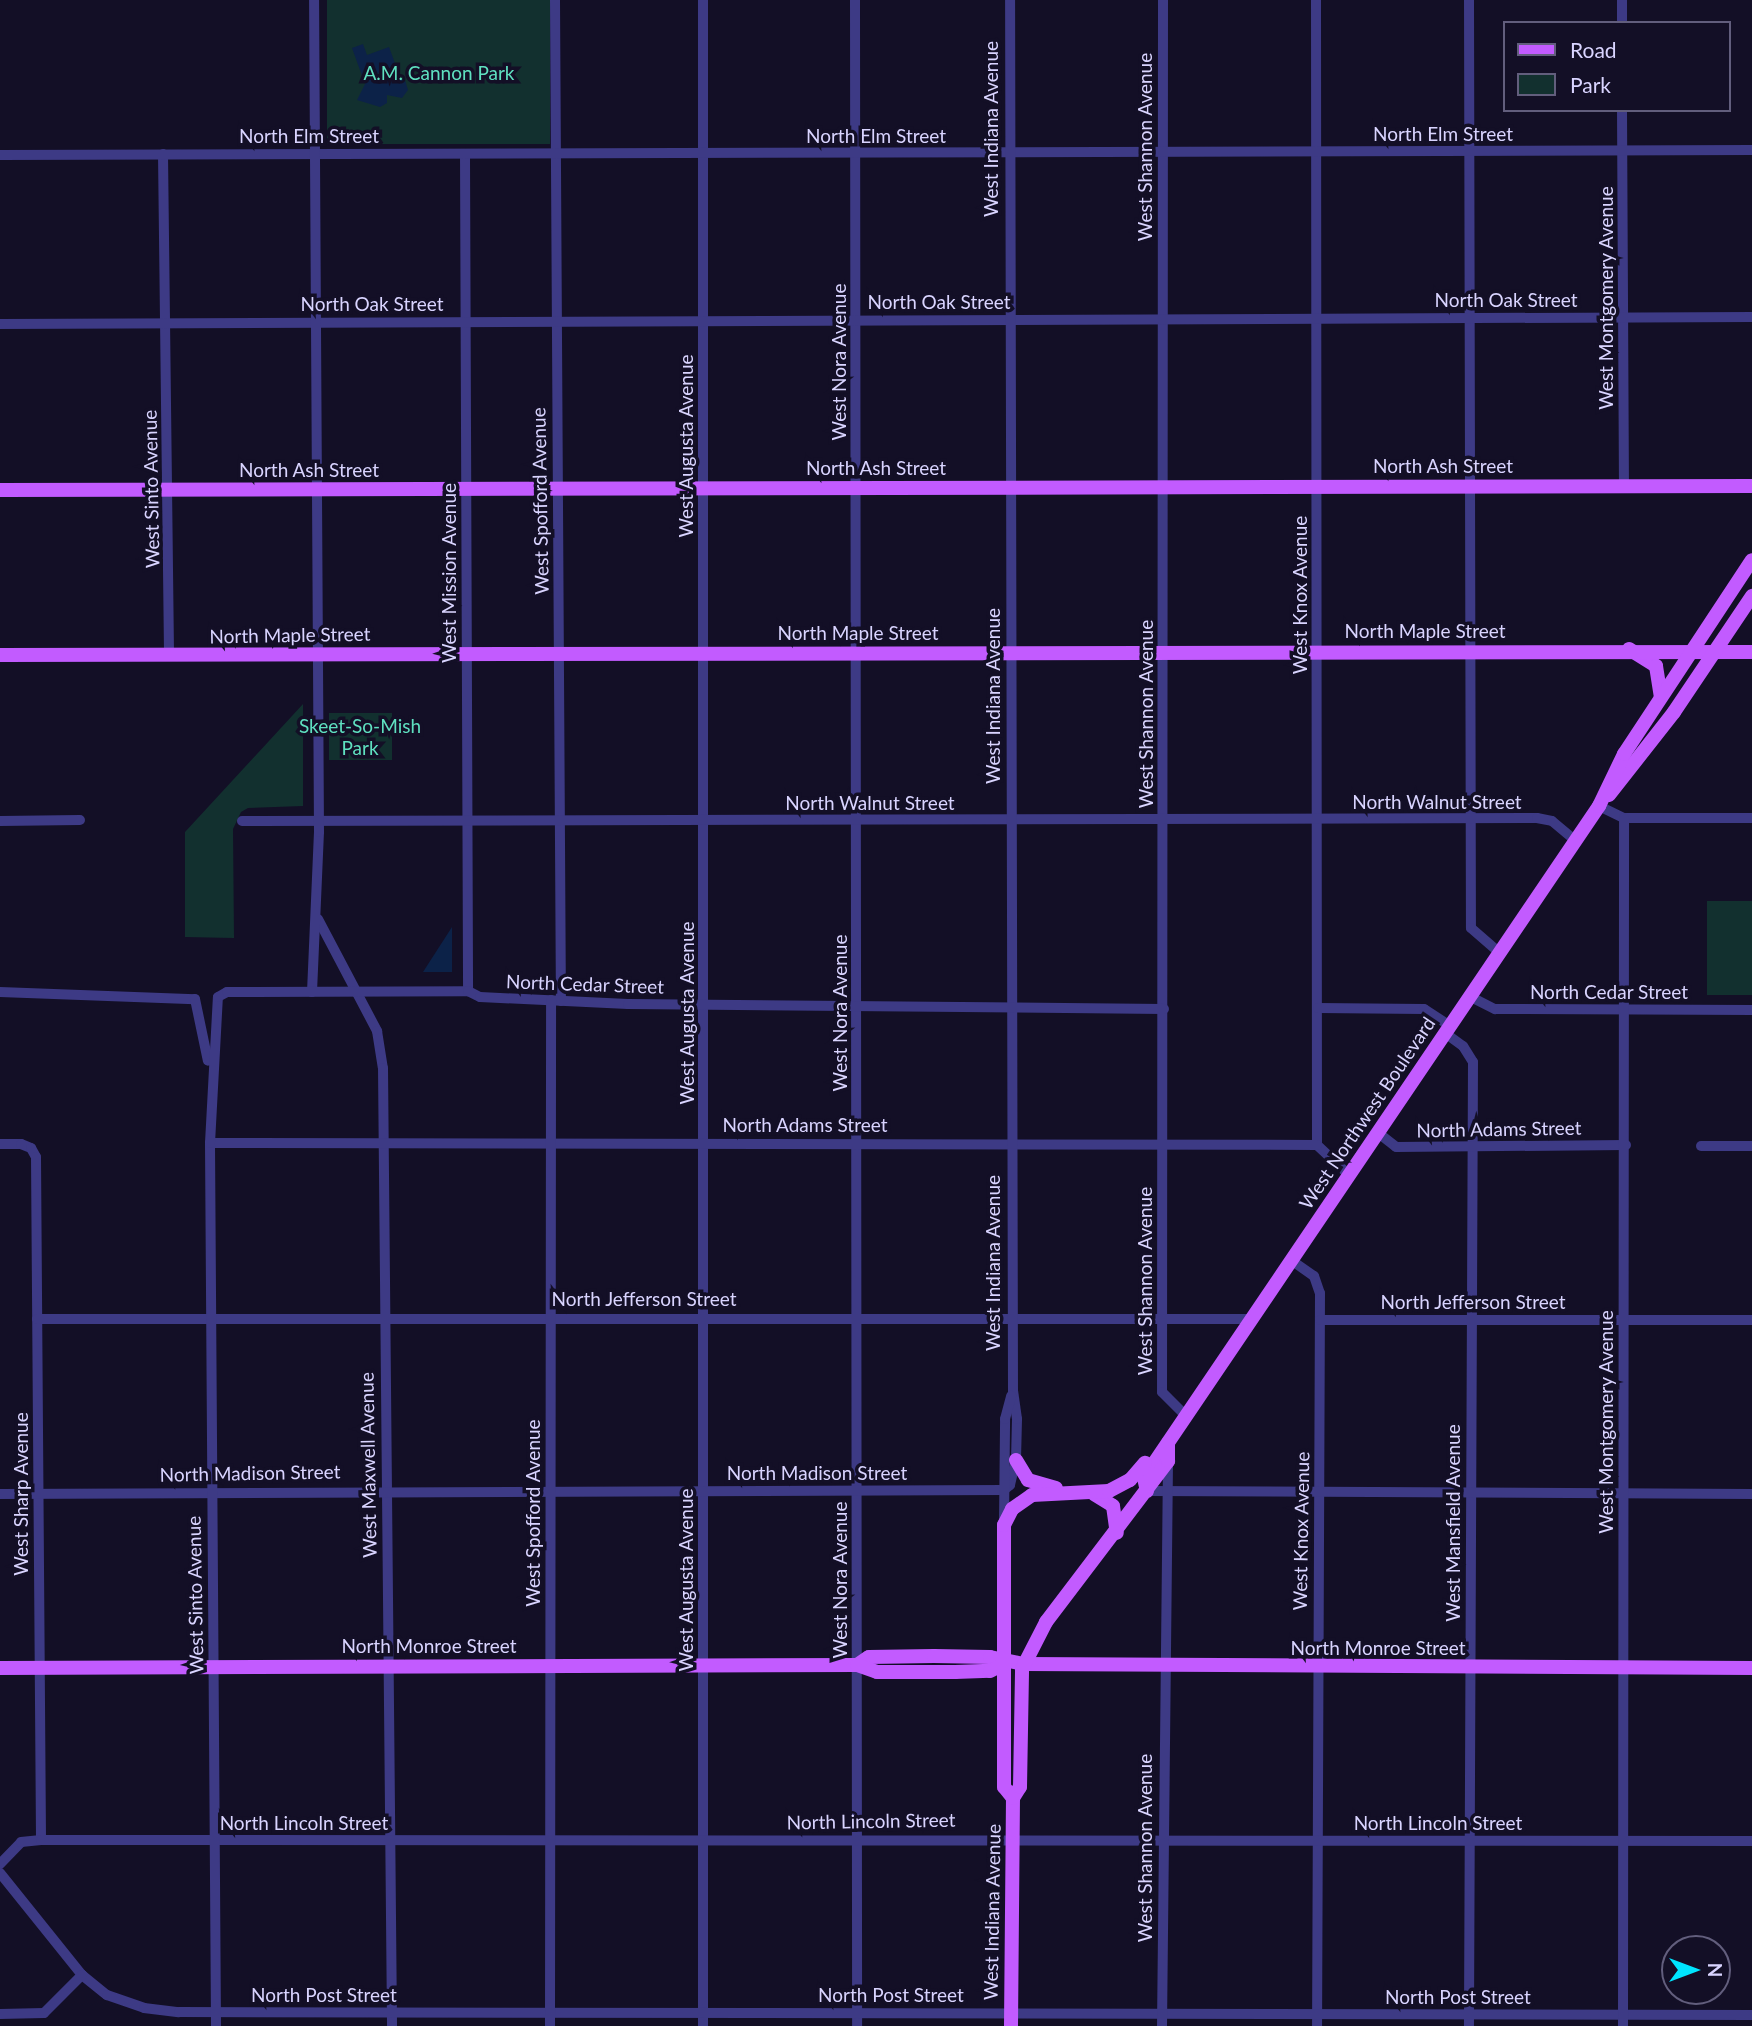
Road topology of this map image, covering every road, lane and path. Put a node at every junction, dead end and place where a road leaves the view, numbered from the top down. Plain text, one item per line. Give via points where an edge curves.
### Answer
1 (314, 0) edge
2 (555, 0) edge
3 (703, 0) edge
4 (855, 0) edge
5 (1010, 0) edge
6 (1163, 0) edge
7 (1316, 0) edge
8 (1469, 0) edge
9 (1622, 0) edge
10 (1622, 21) edge
11 (1622, 112) edge
12 (1622, 150) junction
13 (1752, 150) edge
14 (1163, 151) junction
15 (1469, 151) junction
16 (1317, 152) junction
17 (555, 153) junction
18 (856, 153) junction
19 (1010, 153) junction
20 (163, 154) junction
21 (315, 154) junction
22 (465, 154) junction
23 (702, 154) junction
24 (0, 155) edge
25 (1624, 317) junction
26 (1752, 317) edge
27 (1164, 318) junction
28 (1317, 318) junction
29 (1470, 318) junction
30 (703, 320) junction
31 (856, 320) junction
32 (1010, 320) junction
33 (466, 321) junction
34 (556, 321) junction
35 (315, 322) junction
36 (166, 323) junction
37 (0, 324) edge
38 (1752, 475) edge
39 (1317, 485) junction
40 (1624, 485) junction
41 (1730, 485) junction
42 (1164, 486) junction
43 (1472, 486) junction
44 (1752, 486) edge
45 (703, 488) junction
46 (858, 488) junction
47 (1011, 488) junction
48 (466, 489) junction
49 (557, 489) junction
50 (0, 490) edge
51 (168, 490) junction
52 (317, 490) junction
53 (1752, 560) edge
54 (1752, 596) edge
55 (1628, 649) junction
56 (1692, 649) junction
57 (1715, 650) junction
58 (1164, 651) junction
59 (1317, 651) junction
60 (1470, 651) junction
61 (857, 652) junction
62 (1012, 652) junction
63 (1752, 652) edge
64 (318, 653) junction
65 (466, 653) junction
66 (559, 653) junction
67 (704, 653) junction
68 (0, 655) edge
69 (169, 656) junction
70 (1660, 698) junction
71 (1599, 806) junction
72 (1624, 818) junction
73 (1752, 818) edge
74 (1472, 819) junction
75 (80, 820) dead end
76 (1013, 820) junction
77 (1318, 820) junction
78 (0, 821) edge
79 (242, 821) dead end
80 (319, 821) junction
81 (706, 821) junction
82 (857, 821) junction
83 (1164, 821) junction
84 (467, 822) junction
85 (560, 822) junction
86 (1576, 840) junction
87 (318, 919) junction
88 (1499, 952) junction
89 (0, 992) edge
90 (312, 992) junction
91 (468, 992) junction
92 (358, 993) junction
93 (1469, 996) junction
94 (218, 997) joint
95 (556, 1000) junction
96 (704, 1005) junction
97 (858, 1006) junction
98 (1012, 1007) junction
99 (1318, 1008) junction
100 (1164, 1009) junction
101 (1626, 1009) junction
102 (1752, 1010) edge
103 (1447, 1029) junction
104 (210, 1080) junction
105 (1377, 1132) junction
106 (383, 1142) junction
107 (210, 1143) junction
108 (552, 1143) junction
109 (705, 1143) junction
110 (858, 1143) junction
111 (0, 1144) edge
112 (1012, 1144) junction
113 (1164, 1144) junction
114 (1317, 1145) junction
115 (1473, 1145) junction
116 (1626, 1145) junction
117 (1701, 1146) dead end
118 (1752, 1146) edge
119 (1349, 1175) junction
120 (1291, 1260) junction
121 (384, 1316) junction
122 (552, 1316) junction
123 (704, 1317) junction
124 (1162, 1317) junction
125 (858, 1318) junction
126 (1013, 1318) junction
127 (37, 1319) junction
128 (211, 1319) junction
129 (1251, 1319) junction
130 (1625, 1319) junction
131 (1320, 1320) junction
132 (1472, 1320) junction
133 (1752, 1320) edge
134 (1013, 1392) junction
135 (1187, 1416) junction
136 (1168, 1443) junction
137 (1016, 1460) junction
138 (1168, 1461) junction
139 (551, 1488) junction
140 (385, 1489) junction
141 (1004, 1490) junction
142 (211, 1491) junction
143 (703, 1491) junction
144 (858, 1491) junction
145 (1071, 1491) junction
146 (1147, 1491) junction
147 (1166, 1491) junction
148 (1087, 1492) junction
149 (1318, 1492) junction
150 (38, 1493) junction
151 (1471, 1493) junction
152 (1623, 1493) junction
153 (0, 1494) edge
154 (1752, 1494) edge
155 (1004, 1525) junction
156 (1117, 1533) junction
157 (1004, 1664) junction
158 (1024, 1664) junction
159 (388, 1665) junction
160 (551, 1665) junction
161 (705, 1665) junction
162 (857, 1665) junction
163 (213, 1666) junction
164 (1163, 1666) junction
165 (1317, 1667) junction
166 (1469, 1667) junction
167 (1623, 1667) junction
168 (0, 1668) edge
169 (40, 1668) junction
170 (1752, 1668) edge
171 (1013, 1798) junction
172 (549, 1839) junction
173 (1012, 1839) junction
174 (41, 1840) junction
175 (390, 1840) junction
176 (704, 1840) junction
177 (858, 1840) junction
178 (215, 1841) junction
179 (1163, 1841) junction
180 (1316, 1841) junction
181 (1469, 1841) junction
182 (1622, 1841) junction
183 (1752, 1841) edge
184 (0, 1864) edge
185 (0, 1873) edge
186 (82, 1976) junction
187 (550, 2011) junction
188 (216, 2012) junction
189 (392, 2012) junction
190 (703, 2012) junction
191 (857, 2012) junction
192 (44, 2013) junction
193 (1162, 2013) junction
194 (1317, 2013) junction
195 (0, 2014) edge
196 (1469, 2014) junction
197 (1752, 2015) edge
198 (1011, 2019) edge
199 (1623, 2020) edge
200 (44, 2026) edge
201 (216, 2026) edge
202 (392, 2026) edge
203 (550, 2026) edge
204 (703, 2026) edge
205 (857, 2026) edge
206 (1162, 2026) edge
207 (1317, 2026) edge
208 (1469, 2026) edge

1 - 21 street, West Maxwell Avenue
2 - 17 street, West Spofford Avenue
3 - 23 street, West Augusta Avenue
4 - 18 street, West Nora Avenue
5 - 19 street, West Indiana Avenue
6 - 14 street, West Shannon Avenue
7 - 16 street, West Knox Avenue
8 - 15 street
9 - 10 street
11 - 12 street, West Montgomery Avenue
12 - 13 street, North Elm Street
12 - 15 street, North Elm Street
12 - 25 street, West Montgomery Avenue
14 - 16 street, North Elm Street
14 - 19 street, North Elm Street
14 - 27 street, West Shannon Avenue
15 - 16 street, North Elm Street
15 - 29 street
16 - 28 street, West Knox Avenue
17 - 22 street, North Elm Street
17 - 23 street, North Elm Street
17 - 34 street, West Spofford Avenue
18 - 19 street, North Elm Street
18 - 23 street, North Elm Street
18 - 31 street, West Nora Avenue
19 - 32 street, West Indiana Avenue
20 - 21 street, North Elm Street
20 - 24 street, North Elm Street
20 - 36 street, West Sinto Avenue
21 - 22 street, North Elm Street
21 - 35 street, West Maxwell Avenue
22 - 33 street, West Mission Avenue
23 - 30 street, West Augusta Avenue
25 - 26 street, North Oak Street
25 - 29 street, North Oak Street
25 - 40 street, West Montgomery Avenue
27 - 28 street, North Oak Street
27 - 32 street, North Oak Street
27 - 42 street, West Shannon Avenue
28 - 29 street, North Oak Street
28 - 39 street, West Knox Avenue
29 - 43 street
30 - 31 street, North Oak Street
30 - 34 street, North Oak Street
30 - 45 street, West Augusta Avenue
31 - 32 street, North Oak Street
31 - 46 street, West Nora Avenue
32 - 47 street, West Indiana Avenue
33 - 34 street, North Oak Street
33 - 35 street, North Oak Street
33 - 48 street, West Mission Avenue
34 - 49 street, West Spofford Avenue
35 - 36 street, North Oak Street
35 - 52 street, West Maxwell Avenue
36 - 37 street, North Oak Street
36 - 51 street, West Sinto Avenue
38 - 41 main road
39 - 42 main road, North Ash Street
39 - 43 main road, North Ash Street
39 - 59 street, West Knox Avenue
40 - 41 main road, North Ash Street
40 - 43 main road, North Ash Street
41 - 44 main road, North Ash Street
42 - 47 main road, North Ash Street
42 - 58 street, West Shannon Avenue
43 - 60 street
45 - 46 main road, North Ash Street
45 - 49 main road, North Ash Street
45 - 67 street, West Augusta Avenue
46 - 47 main road, North Ash Street
46 - 61 street, West Nora Avenue
47 - 62 street, West Indiana Avenue
48 - 49 main road, North Ash Street
48 - 52 main road, North Ash Street
48 - 65 street, West Mission Avenue
49 - 66 street, West Spofford Avenue
50 - 51 main road, North Ash Street
51 - 52 main road, North Ash Street
51 - 69 street, West Sinto Avenue
52 - 64 street, West Maxwell Avenue
53 - 56 main road
54 - 57 main road
55 - 56 main road, North Maple Street
55 - 60 main road, North Maple Street
55 - 70 main road via 1656,666
56 - 57 main road, North Maple Street
56 - 70 main road
57 - 63 main road, North Maple Street
57 - 71 main road via 1626,778
58 - 59 main road, North Maple Street
58 - 62 main road, North Maple Street
58 - 83 street, West Shannon Avenue
59 - 60 main road, North Maple Street
59 - 77 street, West Knox Avenue
60 - 74 street
61 - 62 main road, North Maple Street
61 - 67 main road, North Maple Street
61 - 82 street, West Nora Avenue
62 - 76 street, West Indiana Avenue
64 - 65 main road, North Maple Street
64 - 69 main road, North Maple Street
64 - 80 street, West Maxwell Avenue
65 - 66 main road, North Maple Street
65 - 84 street, West Mission Avenue
66 - 67 main road, North Maple Street
66 - 85 street, West Spofford Avenue
67 - 81 street, West Augusta Avenue
68 - 69 main road, North Maple Street
70 - 71 main road via 1624,754
71 - 72 street
71 - 86 main road, West Northwest Boulevard
72 - 73 street
72 - 101 street, West Montgomery Avenue
74 - 77 street, North Walnut Street
74 - 86 street, North Walnut Street via 1547,819
74 - 88 street via 1472,928
75 - 78 street
76 - 82 street, North Walnut Street
76 - 83 street, North Walnut Street
76 - 98 street, West Indiana Avenue
77 - 83 street, North Walnut Street
77 - 99 street, West Knox Avenue
79 - 80 street, North Walnut Street
80 - 84 street, North Walnut Street
80 - 87 street, West Maxwell Avenue
81 - 82 street, North Walnut Street
81 - 85 street, North Walnut Street
81 - 96 street, West Augusta Avenue
82 - 97 street, West Nora Avenue
83 - 100 street, West Shannon Avenue
84 - 85 street, North Walnut Street
84 - 91 street, West Mission Avenue
85 - 95 street, West Spofford Avenue
86 - 88 main road, West Northwest Boulevard
87 - 90 street, West Maxwell Avenue
87 - 92 street, West Maxwell Avenue via 337,962
88 - 93 main road, West Northwest Boulevard
89 - 104 street, West Sinto Avenue via 195,999
90 - 92 street, North Cedar Street
90 - 94 street, North Cedar Street via 227,992
91 - 92 street, North Cedar Street
91 - 95 street, North Cedar Street
92 - 106 street, West Maxwell Avenue via 377,1031
93 - 101 street, North Cedar Street via 1495,1009
93 - 103 main road, West Northwest Boulevard
94 - 104 street, West Sinto Avenue
95 - 96 street, North Cedar Street
95 - 108 street, West Spofford Avenue
96 - 97 street, North Cedar Street
96 - 109 street, West Augusta Avenue
97 - 98 street, North Cedar Street
97 - 110 street, West Nora Avenue
98 - 100 street, North Cedar Street
98 - 112 street, West Indiana Avenue
99 - 103 street via 1424,1009
99 - 114 street, West Knox Avenue
100 - 113 street, West Shannon Avenue
101 - 102 street, North Cedar Street
101 - 116 street, West Montgomery Avenue
103 - 105 main road, West Northwest Boulevard
103 - 115 street, West Mansfield Avenue via 1472,1062
104 - 107 street, West Sinto Avenue
105 - 115 street, North Adams Street via 1396,1147
105 - 119 main road, West Northwest Boulevard
106 - 107 street, North Adams Street
106 - 108 street, North Adams Street
106 - 121 street, West Maxwell Avenue
107 - 128 street, West Sinto Avenue
108 - 109 street, North Adams Street
108 - 122 street, West Spofford Avenue
109 - 110 street, North Adams Street
109 - 123 street, West Augusta Avenue
110 - 112 street, North Adams Street
110 - 125 street, West Nora Avenue
111 - 127 street, West Sharp Avenue via 31,1148 36,1157
112 - 113 street, North Adams Street
112 - 126 street, West Indiana Avenue
113 - 114 street, North Adams Street
113 - 124 street, West Shannon Avenue
114 - 119 street
115 - 116 street, North Adams Street
115 - 132 street, West Mansfield Avenue
116 - 130 street, West Montgomery Avenue
117 - 118 street
119 - 120 main road, West Northwest Boulevard
120 - 129 main road, West Northwest Boulevard
120 - 131 street, West Knox Avenue via 1314,1276 1320,1293
121 - 122 street, North Jefferson Street
121 - 128 street, North Jefferson Street
121 - 140 street, West Maxwell Avenue
122 - 123 street, North Jefferson Street
122 - 139 street, West Spofford Avenue
123 - 125 street, North Jefferson Street
123 - 143 street, West Augusta Avenue
124 - 126 street, North Jefferson Street
124 - 129 street, North Jefferson Street
124 - 135 street, West Shannon Avenue via 1162,1392
125 - 126 street, North Jefferson Street
125 - 144 street, West Nora Avenue
126 - 134 street, West Indiana Avenue
127 - 128 street, North Jefferson Street
127 - 150 street, West Sharp Avenue
128 - 142 street, West Sinto Avenue
129 - 135 main road, West Northwest Boulevard
130 - 132 street, North Jefferson Street
130 - 133 street, North Jefferson Street
130 - 152 street, West Montgomery Avenue
131 - 132 street, North Jefferson Street
131 - 149 street, West Knox Avenue
132 - 151 street, West Mansfield Avenue
134 - 137 street, West Indiana Avenue
134 - 141 street, West Indiana Avenue via 1005,1419
135 - 136 main road, West Northwest Boulevard
136 - 138 main road
136 - 146 main road via 1144,1478
136 - 148 main road, West Northwest Boulevard via 1152,1452 1123,1484 1109,1491
137 - 141 street, West Indiana Avenue via 1010,1485
137 - 145 main road via 1028,1480
138 - 146 main road
138 - 147 street, West Shannon Avenue
139 - 140 street, North Madison Street
139 - 143 street, North Madison Street
139 - 160 street, West Spofford Avenue
140 - 142 street, North Madison Street
140 - 159 street, West Maxwell Avenue
141 - 144 street, North Madison Street
141 - 155 street, West Indiana Avenue
142 - 150 street, North Madison Street
142 - 163 street, West Sinto Avenue
143 - 144 street, North Madison Street
143 - 161 street, West Augusta Avenue
144 - 162 street, West Nora Avenue
145 - 148 main road, West Northwest Boulevard
145 - 155 main road, West Northwest Boulevard via 1021,1500
146 - 147 street
146 - 156 main road
147 - 149 street
147 - 164 street, West Shannon Avenue
148 - 156 main road via 1113,1506
149 - 151 street
149 - 165 street, West Knox Avenue
150 - 153 street, North Madison Street
150 - 169 street, West Sharp Avenue
151 - 152 street
151 - 166 street, West Mansfield Avenue
152 - 154 street
152 - 167 street, West Montgomery Avenue
155 - 157 main road, West Indiana Avenue
156 - 158 main road via 1045,1622
157 - 158 main road, North Monroe Street
157 - 162 main road, North Monroe Street via 990,1657 869,1657
157 - 171 main road, West Indiana Avenue via 1004,1787
158 - 164 main road, North Monroe Street
158 - 171 main road, West Indiana Avenue via 1020,1787
159 - 160 main road, North Monroe Street
159 - 163 main road, North Monroe Street
159 - 175 street, West Maxwell Avenue
160 - 161 main road, North Monroe Street
160 - 172 street, West Spofford Avenue
161 - 162 main road, North Monroe Street
161 - 176 street, West Augusta Avenue
162 - 177 street, West Nora Avenue
163 - 169 main road, North Monroe Street
163 - 178 street, West Sinto Avenue
164 - 165 main road, North Monroe Street
164 - 179 street, West Shannon Avenue
165 - 166 main road, North Monroe Street
165 - 180 street, West Knox Avenue
166 - 167 main road, North Monroe Street
166 - 181 street, West Mansfield Avenue
167 - 170 main road, North Monroe Street
167 - 182 street, West Montgomery Avenue
168 - 169 main road, North Monroe Street
169 - 174 street, West Sharp Avenue
171 - 173 main road, West Indiana Avenue
172 - 175 street, North Lincoln Street
172 - 176 street, North Lincoln Street
172 - 187 street, West Spofford Avenue
173 - 177 street, North Lincoln Street
173 - 179 street, North Lincoln Street
173 - 198 main road, West Indiana Avenue
174 - 178 street, North Lincoln Street
174 - 184 street, North Lincoln Street via 21,1842
175 - 178 street, North Lincoln Street
175 - 189 street, West Maxwell Avenue
176 - 177 street, North Lincoln Street
176 - 190 street, West Augusta Avenue
177 - 191 street, West Nora Avenue
178 - 188 street, West Sinto Avenue
179 - 180 street, North Lincoln Street
179 - 193 street, West Shannon Avenue
180 - 181 street, North Lincoln Street
180 - 194 street, West Knox Avenue
181 - 182 street, North Lincoln Street
181 - 196 street, West Mansfield Avenue
182 - 183 street, North Lincoln Street
182 - 199 street, West Montgomery Avenue
185 - 186 street, North Post Street
186 - 188 street, North Post Street via 107,1995 144,2008
186 - 192 street
187 - 189 street, North Post Street
187 - 190 street, North Post Street
187 - 203 street, West Spofford Avenue
188 - 189 street, North Post Street
188 - 201 street, West Sinto Avenue
189 - 202 street, West Maxwell Avenue
190 - 191 street, North Post Street
190 - 204 street, West Augusta Avenue
191 - 198 street, North Post Street
191 - 205 street, West Nora Avenue
192 - 195 street
192 - 200 street
193 - 194 street, North Post Street
193 - 198 street, North Post Street
193 - 206 street, West Shannon Avenue
194 - 196 street, North Post Street
194 - 207 street, West Knox Avenue
196 - 199 street, North Post Street
196 - 208 street, West Mansfield Avenue
197 - 199 street, North Post Street

